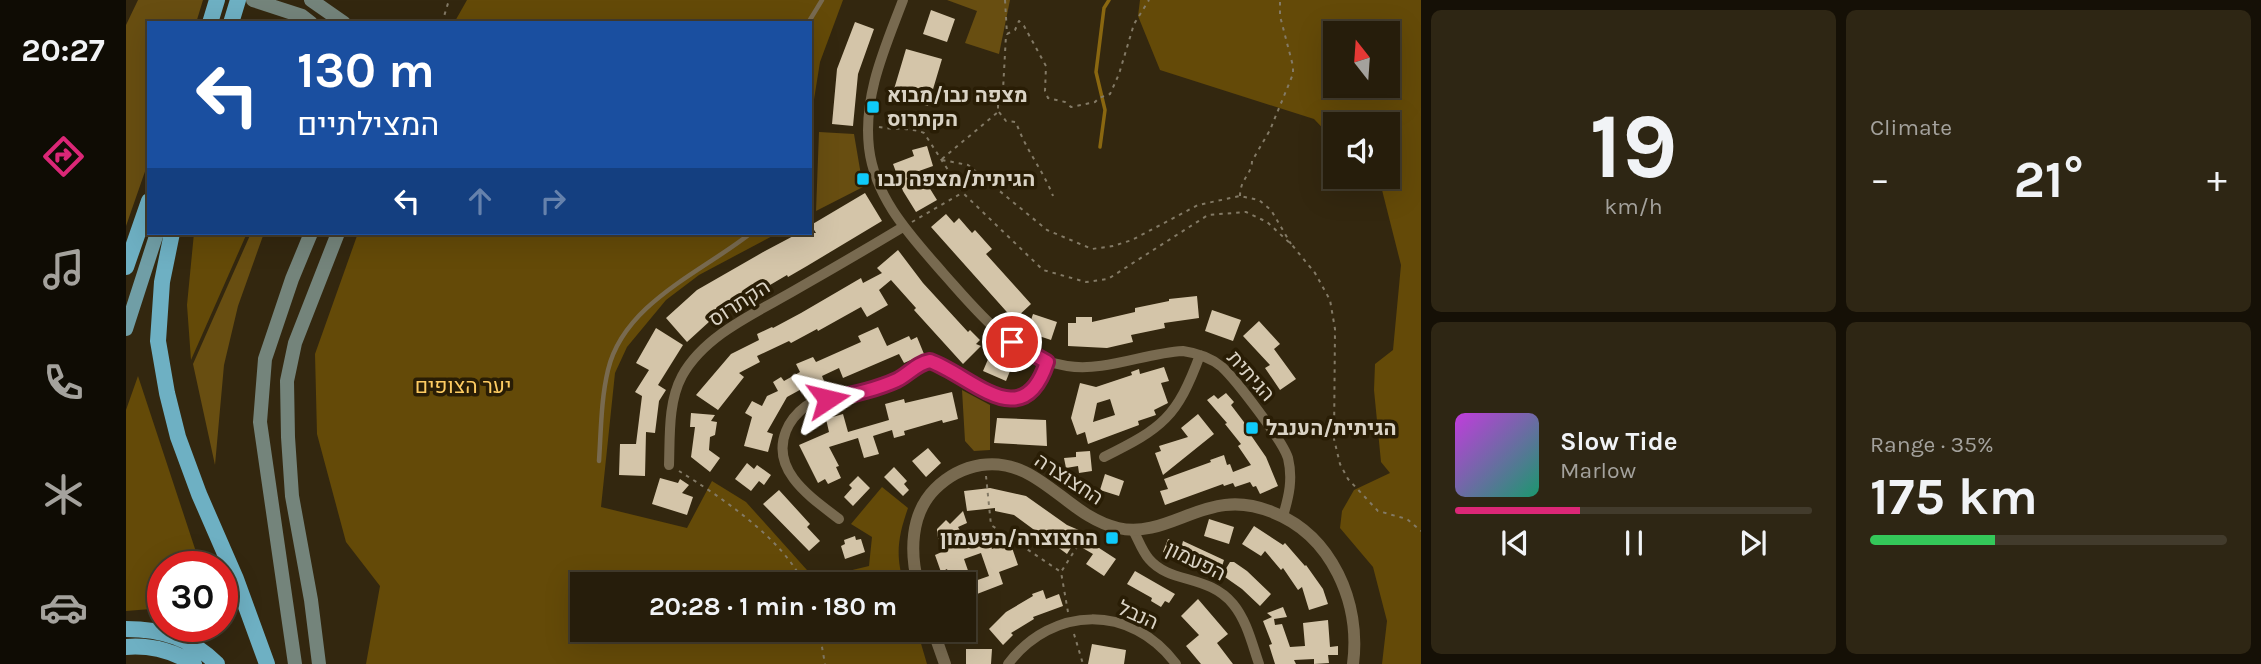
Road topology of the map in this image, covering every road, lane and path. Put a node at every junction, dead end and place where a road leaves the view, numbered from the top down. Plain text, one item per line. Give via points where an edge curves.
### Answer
1 (217, 0) edge
2 (238, 0) edge
3 (253, 0) edge
4 (312, 0) edge
5 (449, 0) edge
6 (822, 0) edge
7 (903, 0) edge
8 (1005, 0) edge
9 (1149, 0) edge
10 (1280, 0) edge
11 (306, 19) edge
12 (211, 21) edge
13 (232, 21) edge
14 (341, 21) edge
15 (443, 21) edge
16 (809, 21) edge
17 (1007, 34) junction
18 (998, 111) junction
19 (867, 124) junction
20 (941, 159) junction
21 (963, 193) junction
22 (1053, 196) dead end
23 (1240, 196) junction
24 (147, 207) edge
25 (903, 228) junction
26 (156, 235) edge
27 (172, 235) edge
28 (310, 235) edge
29 (337, 235) edge
30 (748, 235) edge
31 (1292, 245) junction
32 (126, 267) edge
33 (126, 329) edge
34 (1200, 355) junction
35 (1047, 362) junction
36 (1104, 457) dead end
37 (599, 461) dead end
38 (669, 465) joint
39 (985, 465) junction
40 (1283, 516) junction
41 (839, 519) dead end
42 (1095, 519) junction
43 (1133, 530) junction
44 (1421, 531) edge
45 (795, 572) edge
46 (916, 572) edge
47 (1061, 572) junction
48 (1070, 621) junction
49 (126, 629) edge
50 (821, 642) edge
51 (937, 642) edge
52 (126, 648) edge
53 (194, 664) edge
54 (217, 664) edge
55 (267, 664) edge
56 (295, 664) edge
57 (319, 664) edge
58 (825, 664) edge
59 (945, 664) edge
60 (1008, 664) edge
61 (1083, 664) edge
62 (1176, 664) edge
63 (1259, 664) edge
64 (1353, 664) edge

1 - 12 highway
2 - 13 highway
3 - 11 main road
4 - 14 main road
5 - 15 path
6 - 16 lane
7 - 19 street, הגיתית via 873,83
8 - 17 path
9 - 17 path via 1134,24 1114,89 1095,102 1071,107 1048,98 1046,66 1024,26 1019,21
10 - 23 path via 1293,74 1240,186
17 - 18 path
18 - 20 path
18 - 22 path via 1006,121 1016,122
19 - 20 path via 924,133
19 - 25 street, הגיתית via 878,185
20 - 21 path
20 - 23 path via 968,165 1047,230 1092,249 1132,240 1198,205
21 - 25 path
21 - 31 path via 1044,270 1086,282 1108,279 1208,215 1247,212 1267,222
23 - 31 path via 1259,200 1271,210
24 - 32 highway
25 - 35 street, הגיתית via 994,328
25 - 38 street, הקתרוס via 736,324 705,349 682,376 676,394
26 - 33 main road
27 - 55 highway via 162,282 158,341 167,393 178,437
28 - 56 main road via 265,359 260,422
29 - 57 main road via 295,343 287,381 292,496
30 - 37 lane via 664,295 638,317 620,342 608,369
31 - 44 path via 1330,300 1335,329 1334,439 1339,464 1378,511 1407,519
34 - 35 street, הגיתית via 1169,352 1083,368
34 - 36 street via 1187,390 1167,417 1142,438
34 - 40 street, הגיתית via 1222,367 1285,450 1291,475
35 - 41 street via 1043,376 1021,397 999,398 930,361 885,385 806,407 788,427 783,457 795,481
38 - 45 path via 740,512
39 - 42 street, החצוצרה via 1014,467 1029,474
39 - 46 street, החצוצרה via 952,475 931,493 916,525 912,547
39 - 47 path via 991,525
40 - 43 street, החצוצרה via 1250,506 1225,505
40 - 64 street via 1314,539 1343,584 1354,625
42 - 43 street, החצוצרה
42 - 47 path
43 - 63 street, הפעמון via 1158,567 1213,587 1234,605
47 - 48 path
48 - 60 street, הנבל via 1035,637
48 - 61 path
48 - 62 street, הנבל via 1124,625 1149,637
49 - 54 highway via 163,631
50 - 58 path
51 - 59 street
52 - 53 highway via 153,648

